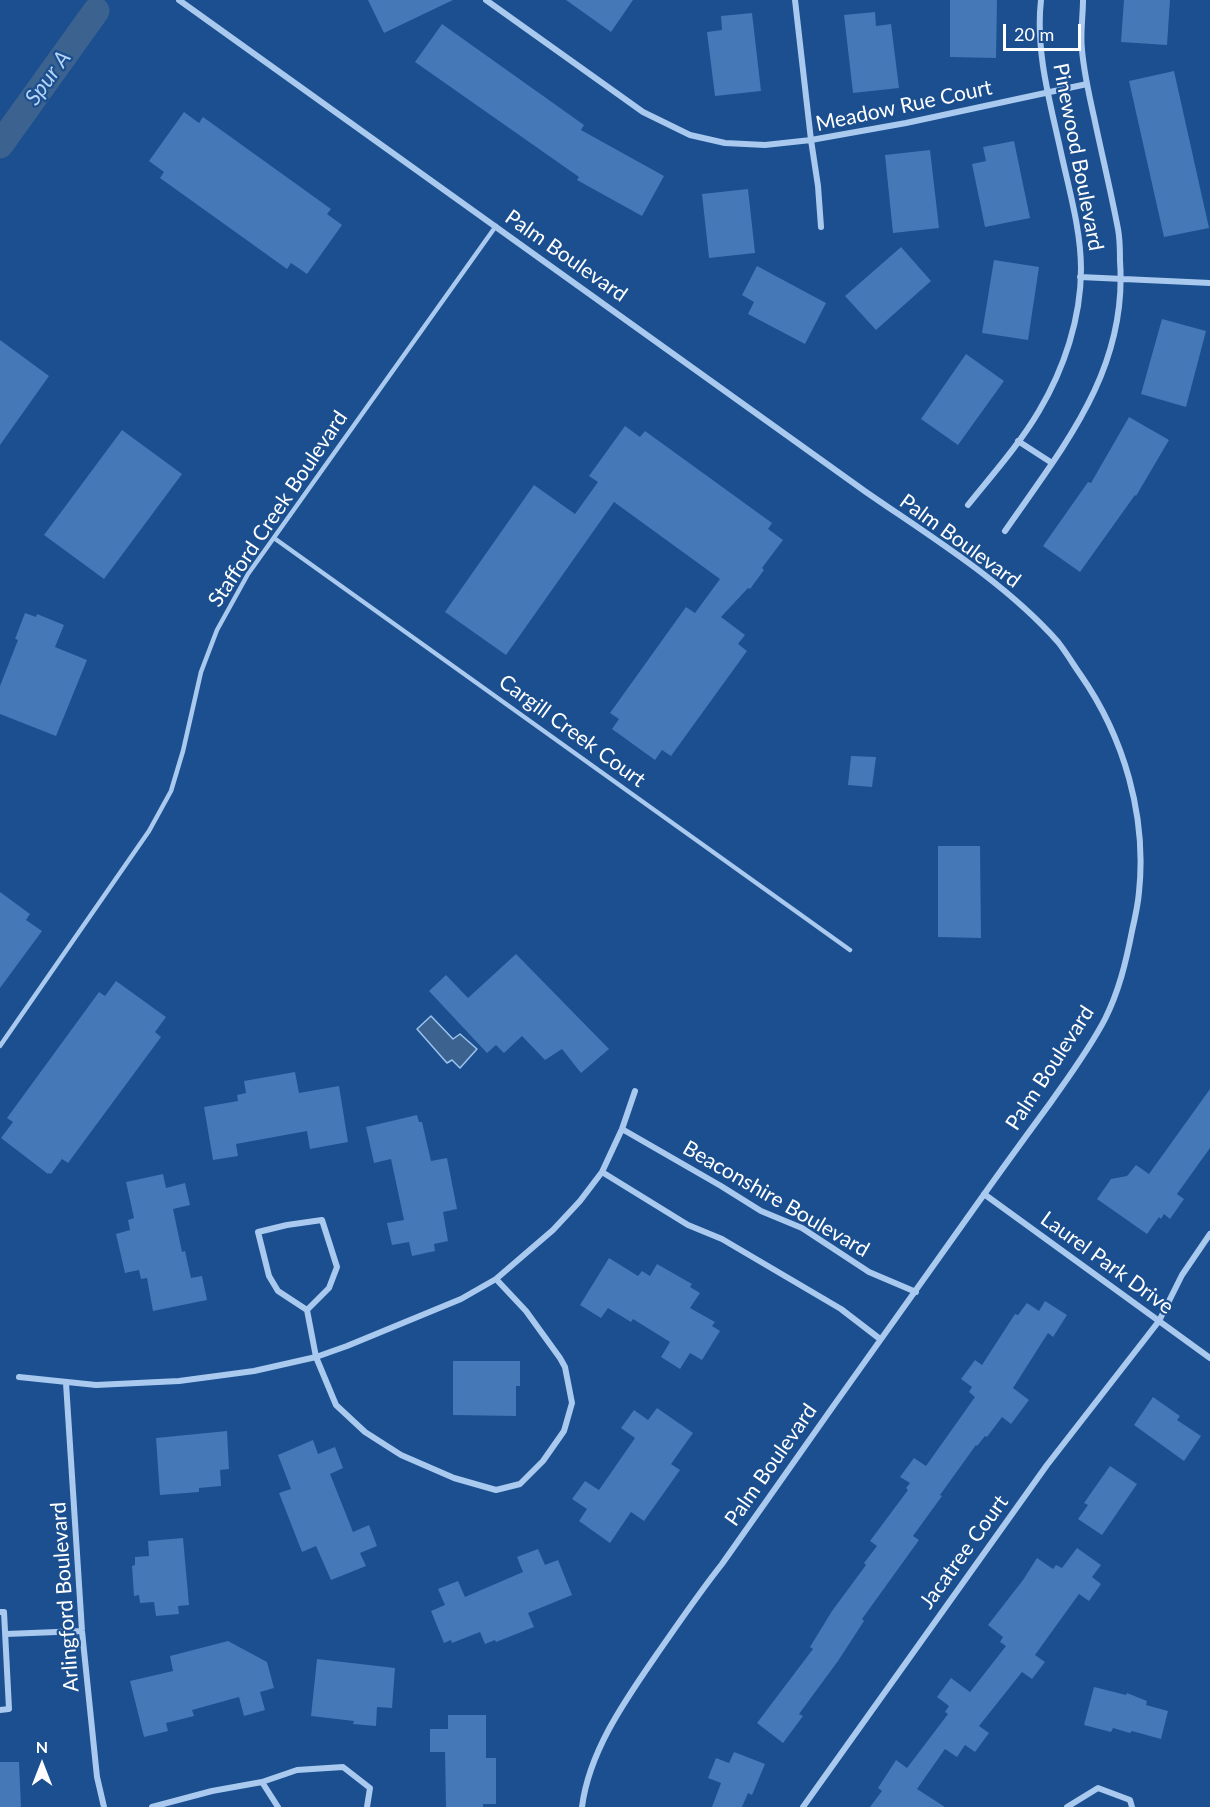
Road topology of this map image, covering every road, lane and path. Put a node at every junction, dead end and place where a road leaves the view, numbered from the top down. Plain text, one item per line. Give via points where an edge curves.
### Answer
1 (179, 0) edge
2 (486, 0) edge
3 (795, 0) edge
4 (1041, 0) edge
5 (1083, 0) edge
6 (1087, 84) junction
7 (1047, 91) junction
8 (811, 140) junction
9 (496, 226) junction
10 (821, 227) dead end
11 (1080, 277) junction
12 (1122, 278) junction
13 (1210, 283) edge
14 (1018, 441) junction
15 (1052, 463) junction
16 (968, 505) dead end
17 (1005, 531) dead end
18 (274, 538) junction
19 (850, 950) dead end
20 (0, 1046) edge
21 (635, 1091) dead end
22 (622, 1129) junction
23 (602, 1172) junction
24 (984, 1194) junction
25 (1210, 1234) edge
26 (496, 1279) junction
27 (916, 1292) junction
28 (307, 1310) junction
29 (1159, 1321) junction
30 (880, 1339) junction
31 (316, 1357) junction
32 (1210, 1358) edge
33 (19, 1377) dead end
34 (66, 1383) junction
35 (0, 1612) edge
36 (82, 1630) junction
37 (6, 1634) junction
38 (0, 1710) edge
39 (262, 1782) junction
40 (104, 1807) edge
41 (152, 1807) edge
42 (278, 1807) edge
43 (367, 1807) edge
44 (582, 1807) edge
45 (803, 1807) edge
46 (1068, 1807) edge
47 (1132, 1807) edge

1 - 9 street, Palm Boulevard
2 - 8 street via 644,112 690,135 725,143 765,145
3 - 8 street
4 - 7 street, Pinewood Boulevard via 1040,43
5 - 6 street, Pinewood Boulevard via 1082,49
6 - 7 street, Meadow Rue Court
6 - 12 street, Pinewood Boulevard via 1118,232
7 - 8 street, Meadow Rue Court
7 - 11 street, Pinewood Boulevard via 1077,230
8 - 10 street, Meadow Rue Court
9 - 18 lane, Stafford Creek Boulevard
9 - 24 street, Palm Boulevard via 978,570 1059,643 1094,695 1120,748 1139,828 1139,893 1127,961 1104,1021
11 - 12 street
11 - 14 street, Pinewood Boulevard via 1071,334 1058,376
12 - 13 street
12 - 15 street, Pinewood Boulevard via 1114,336 1101,378
14 - 15 street
14 - 16 street, Pinewood Boulevard
15 - 17 street, Pinewood Boulevard
18 - 19 lane, Cargill Creek Court
18 - 20 lane, Stafford Creek Boulevard via 248,574 217,630 201,672 171,791 155,821
21 - 22 street
22 - 23 street
22 - 27 street, Beaconshire Boulevard via 760,1211 802,1228 870,1272
23 - 26 street via 554,1230
23 - 30 street via 688,1225 722,1239 841,1309
24 - 27 street, Palm Boulevard
24 - 29 street, Laurel Park Drive
25 - 29 street, Jacatree Court via 1182,1275
26 - 31 street via 408,1322
26 - 31 street via 526,1311 560,1358 572,1403 564,1431 543,1461 520,1484 496,1490 454,1478 401,1455 365,1432 336,1405
27 - 30 street, Palm Boulevard
28 - 28 street via 278,1291 269,1276 258,1232 322,1220 337,1267 329,1288
28 - 31 street
29 - 32 street, Laurel Park Drive
29 - 45 street, Jacatree Court via 1047,1464
30 - 44 street, Palm Boulevard via 619,1710 601,1745
31 - 34 street via 254,1371 178,1381
33 - 34 street
34 - 36 street, Arlingford Boulevard
35 - 37 street via 4,1612
36 - 37 street
36 - 40 street, Arlingford Boulevard
37 - 38 street via 9,1710
39 - 41 street
39 - 42 street
39 - 43 street via 297,1770 343,1767 370,1788
46 - 47 street via 1098,1788 1130,1800

